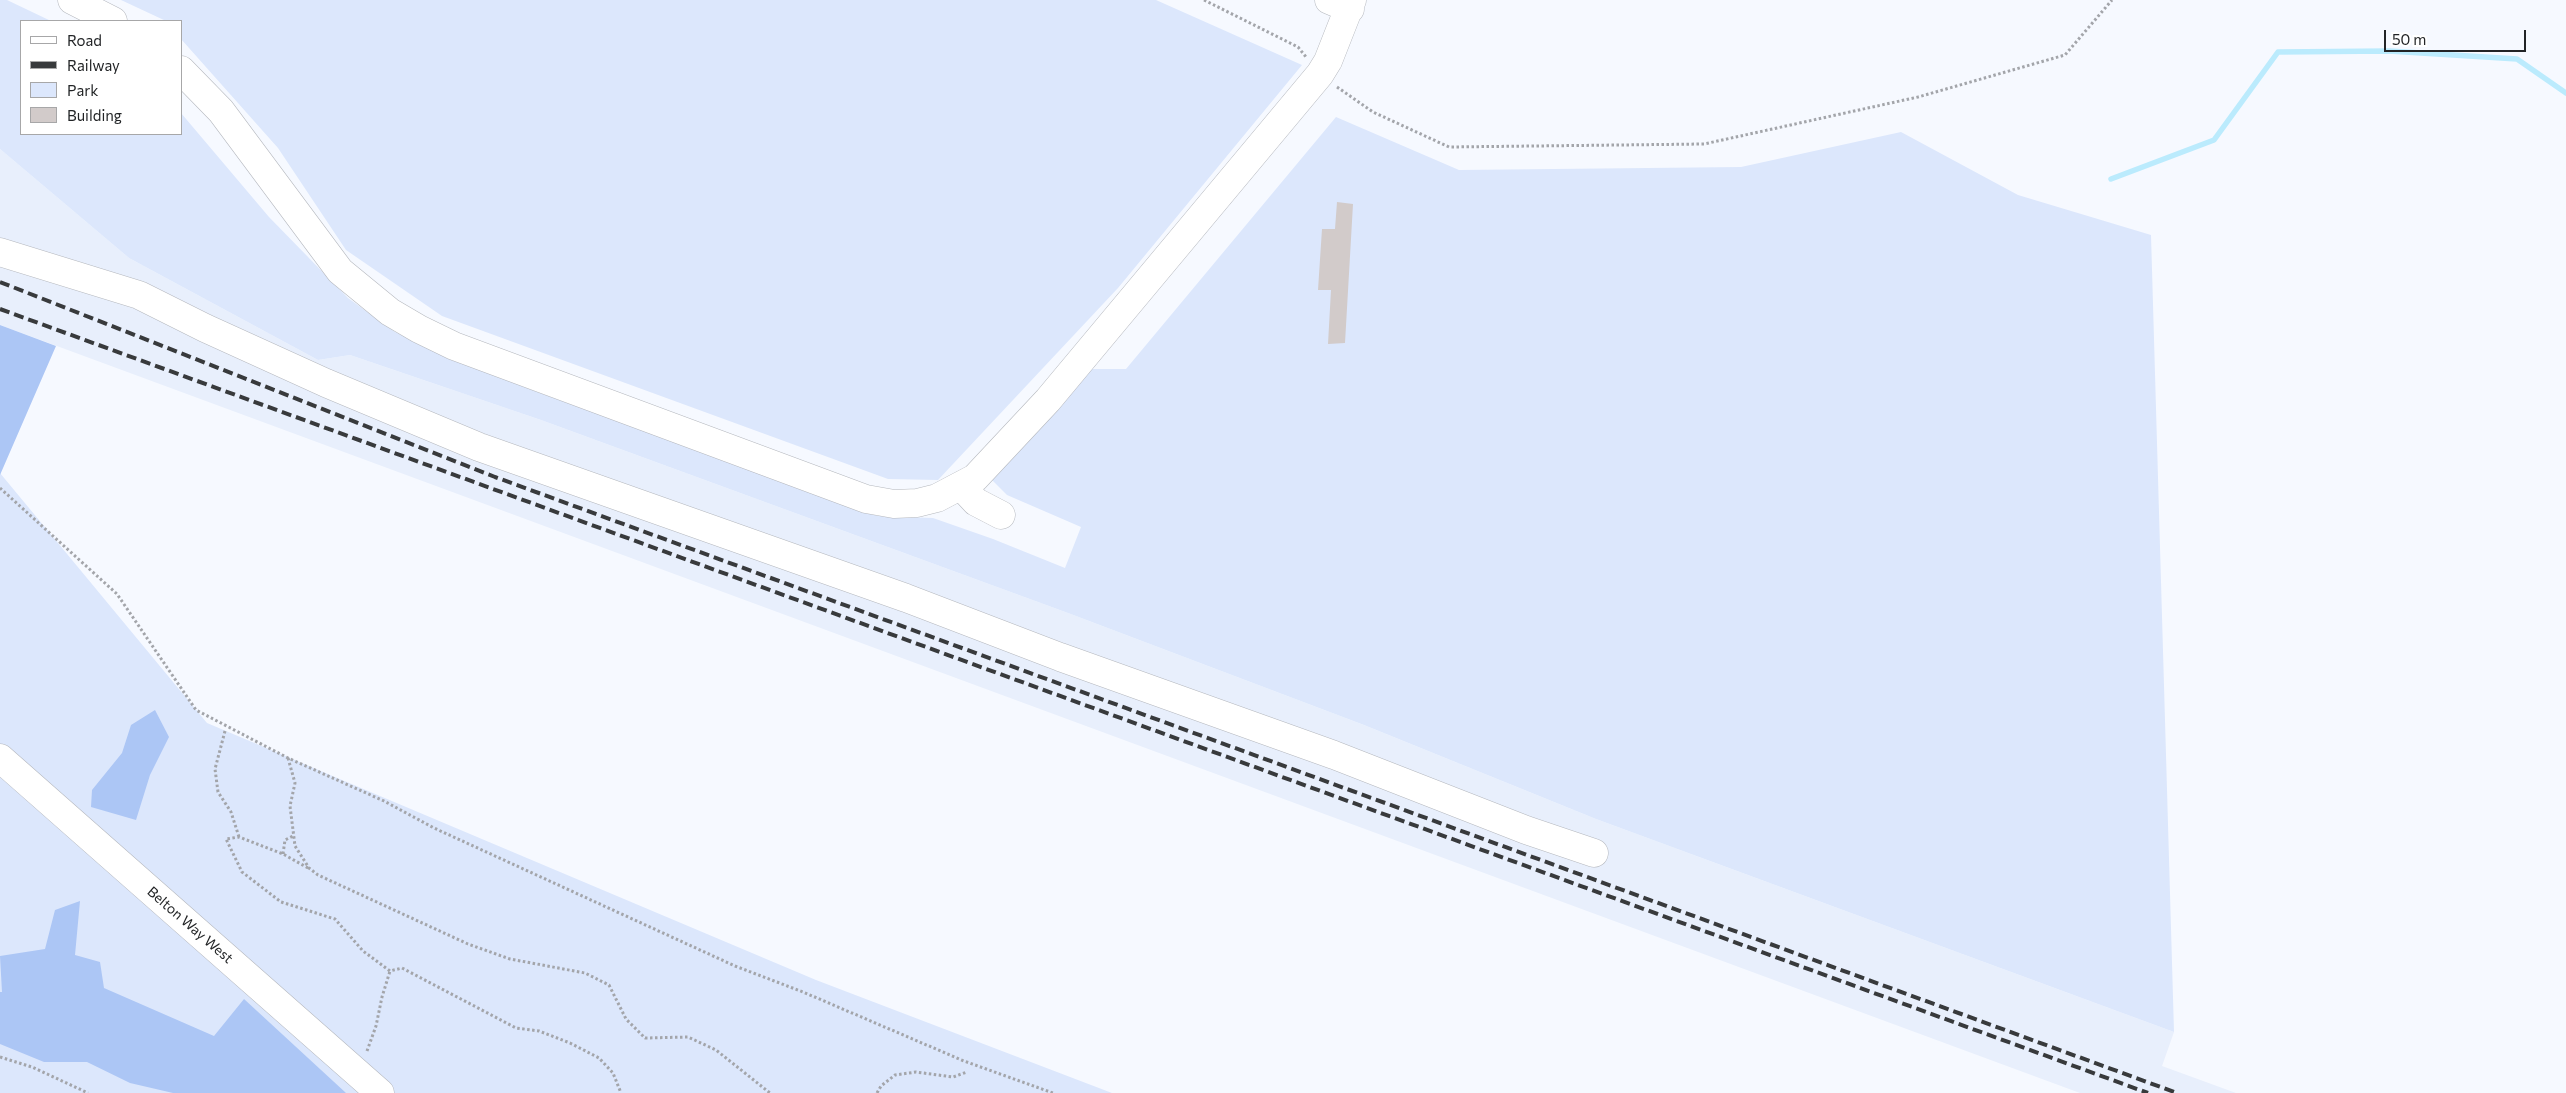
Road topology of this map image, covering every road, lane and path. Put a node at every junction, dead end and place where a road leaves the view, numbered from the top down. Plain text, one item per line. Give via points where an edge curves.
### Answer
1 (72, 0) edge
2 (1204, 0) edge
3 (2112, 0) edge
4 (1343, 3) edge
5 (111, 20) edge
6 (182, 71) edge
7 (1320, 74) junction
8 (0, 252) edge
9 (961, 486) junction
10 (0, 488) edge
11 (1001, 515) dead end
12 (225, 731) dead end
13 (0, 758) edge
14 (288, 758) junction
15 (293, 836) junction
16 (239, 838) junction
17 (1594, 853) dead end
18 (283, 854) junction
19 (309, 868) junction
20 (390, 971) junction
21 (376, 1026) dead end
22 (0, 1056) edge
23 (967, 1072) dead end
24 (88, 1093) edge
25 (380, 1093) edge
26 (621, 1093) edge
27 (770, 1093) edge
28 (877, 1093) edge
29 (1053, 1093) edge

1 - 5 street
2 - 7 path via 1298,47
3 - 7 path via 2065,55 1918,97 1704,144 1449,147 1372,112
4 - 7 street via 1328,61
6 - 9 street via 220,111 340,271 390,312 419,329 454,346 866,499 894,504 917,503 937,498
7 - 9 street via 1048,400 975,478
8 - 17 street via 138,294 300,371 479,447 906,598
9 - 11 street via 976,502
10 - 14 path via 117,594 196,710
12 - 16 path via 215,769 218,792 230,812
13 - 25 street, Belton Way West
14 - 15 path via 296,783 290,806
14 - 29 path via 726,962 964,1061
15 - 18 path via 285,840
15 - 19 path via 295,846
16 - 18 path
16 - 20 path via 226,840 242,872 281,902 335,919 363,951
18 - 19 path
19 - 27 path via 468,944 510,959 586,973 609,985 626,1019 645,1038 688,1037 716,1050
20 - 21 path
20 - 26 path via 402,968 509,1024 546,1034 599,1058 613,1073
22 - 24 path
23 - 28 path via 953,1077 916,1072 894,1075

